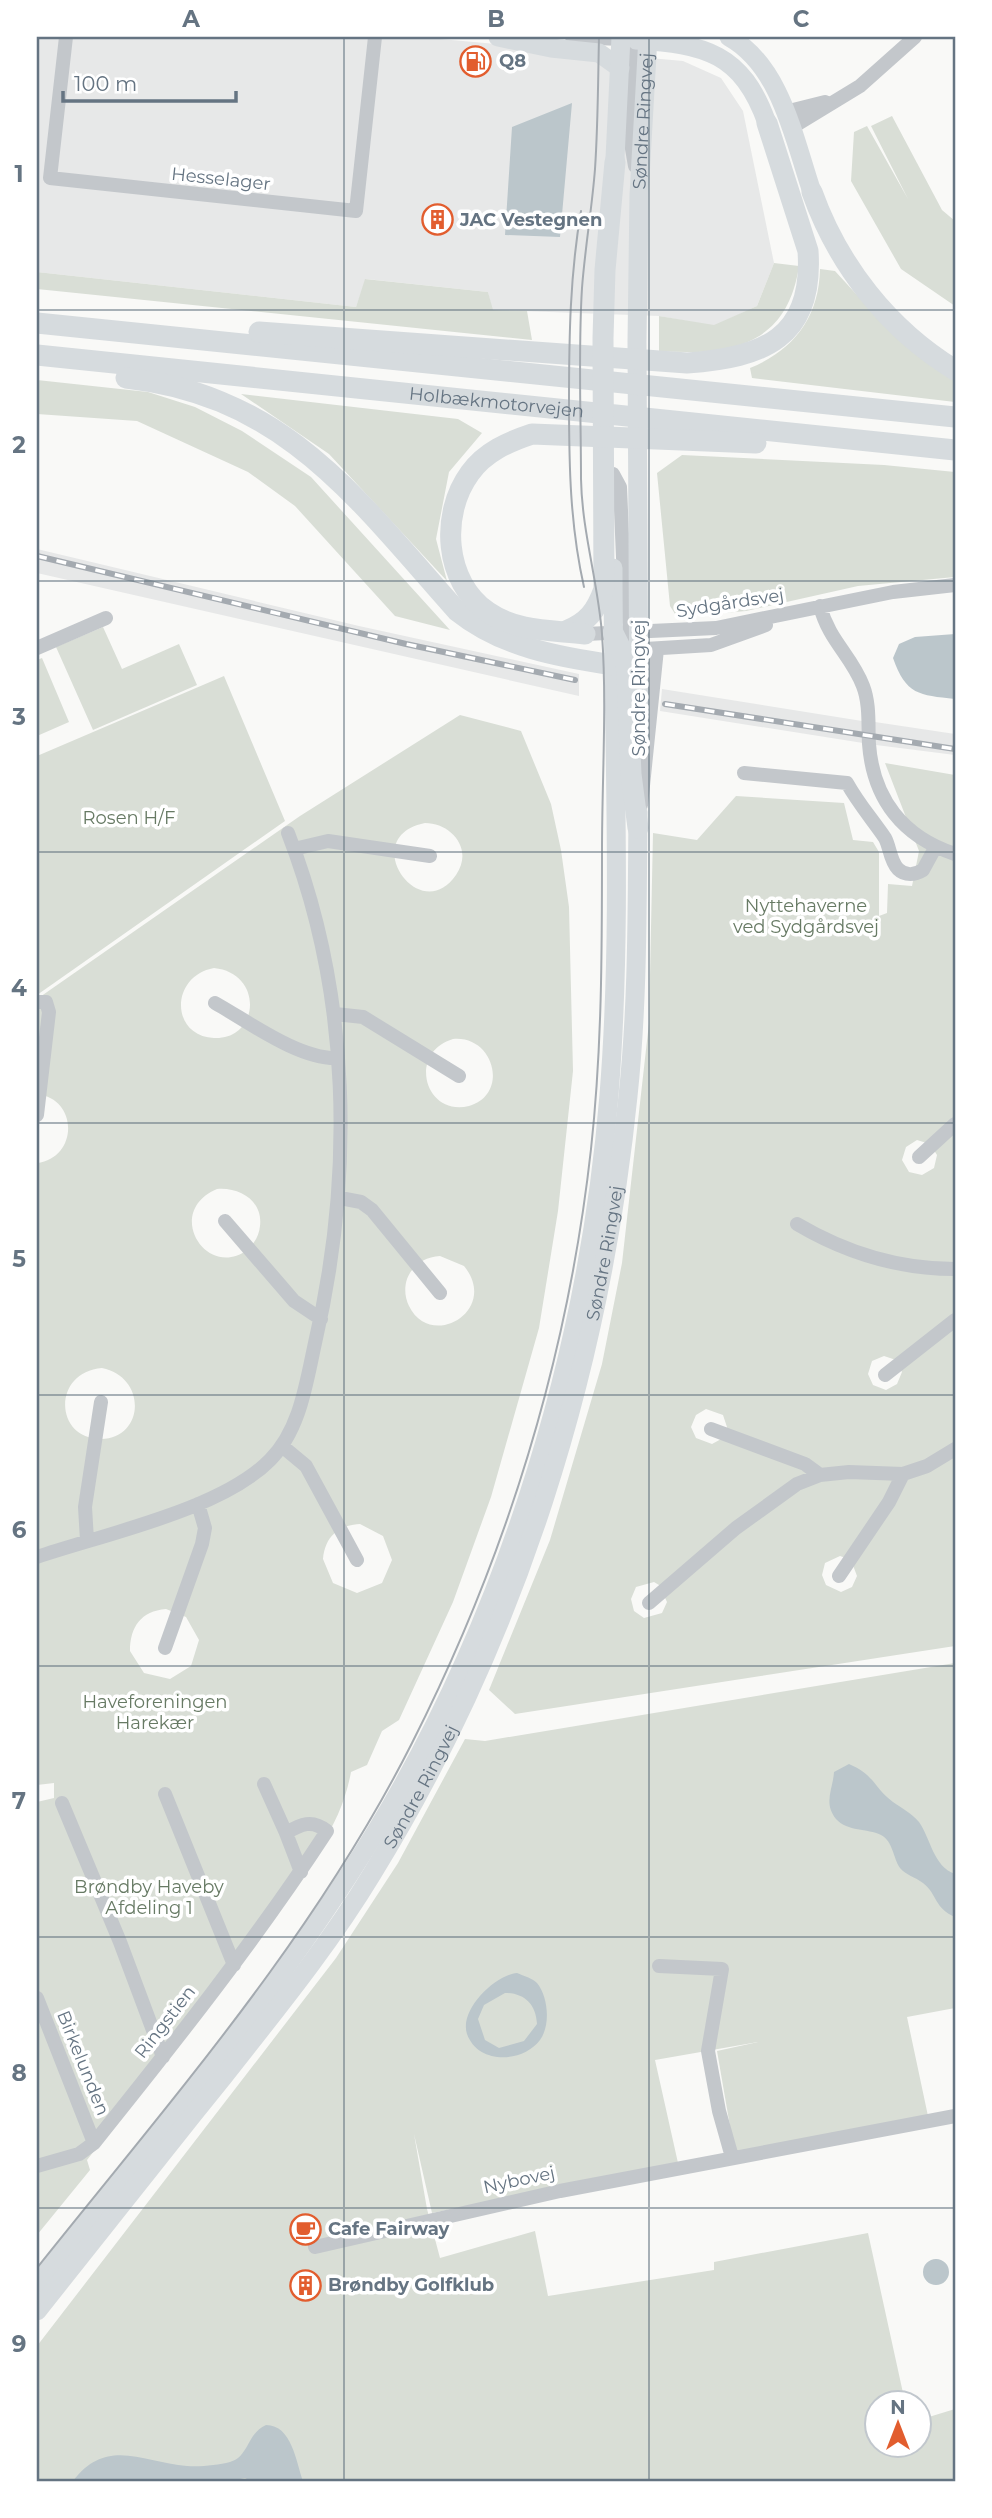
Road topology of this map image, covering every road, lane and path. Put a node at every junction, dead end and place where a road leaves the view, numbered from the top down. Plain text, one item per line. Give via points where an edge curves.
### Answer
1 (66, 37) edge
2 (375, 37) edge
3 (498, 37) edge
4 (572, 37) edge
5 (729, 37) edge
6 (915, 37) edge
7 (635, 38) edge
8 (620, 68) junction
9 (788, 120) junction
10 (766, 123) joint
11 (615, 162) joint
12 (812, 192) joint
13 (37, 323) edge
14 (117, 331) junction
15 (37, 355) edge
16 (37, 368) edge
17 (955, 370) edge
18 (955, 417) edge
19 (891, 443) junction
20 (955, 450) edge
21 (610, 463) junction
22 (955, 585) edge
23 (821, 606) junction
24 (797, 613) junction
25 (106, 618) dead end
26 (575, 632) junction
27 (37, 648) edge
28 (630, 658) junction
29 (633, 706) junction
30 (744, 773) dead end
31 (638, 828) joint
32 (288, 833) dead end
33 (935, 848) junction
34 (294, 849) junction
35 (955, 854) edge
36 (430, 856) dead end
37 (37, 1002) edge
38 (215, 1003) dead end
39 (335, 1014) junction
40 (338, 1058) junction
41 (459, 1076) dead end
42 (37, 1115) edge
43 (955, 1124) edge
44 (919, 1157) dead end
45 (340, 1198) junction
46 (225, 1222) dead end
47 (797, 1224) dead end
48 (955, 1269) edge
49 (440, 1293) dead end
50 (321, 1319) junction
51 (955, 1320) edge
52 (885, 1375) dead end
53 (101, 1402) dead end
54 (710, 1429) dead end
55 (282, 1446) junction
56 (955, 1449) edge
57 (904, 1474) junction
58 (820, 1475) junction
59 (198, 1504) junction
60 (87, 1540) junction
61 (37, 1557) edge
62 (357, 1560) dead end
63 (839, 1576) dead end
64 (649, 1603) dead end
65 (165, 1648) dead end
66 (264, 1784) dead end
67 (165, 1794) dead end
68 (62, 1803) dead end
69 (286, 1833) junction
70 (300, 1872) junction
71 (234, 1965) junction
72 (660, 1966) dead end
73 (37, 1998) edge
74 (163, 2057) junction
75 (955, 2116) edge
76 (94, 2143) junction
77 (732, 2157) junction
78 (37, 2166) edge
79 (315, 2248) dead end
80 (37, 2284) edge
81 (37, 2311) edge

1 - 2 street, Hesselager via 50,178 356,211
3 - 8 main road via 599,53
4 - 7 street
5 - 9 main road via 748,51 774,85
6 - 9 street via 881,70 840,98
7 - 8 main road, Søndre Ringvej
7 - 10 main road via 699,46 718,55 750,84
7 - 28 main road, Søndre Ringvej via 637,460
8 - 11 main road, Søndre Ringvej
9 - 12 main road
10 - 14 highway via 808,251 809,273 806,295 790,324 766,347 746,356 687,363 230,330
11 - 21 highway via 605,270
12 - 17 highway via 827,230 862,286 900,329
13 - 14 highway, Holbækmotorvejen
14 - 18 highway, Holbækmotorvejen
15 - 19 highway, Holbækmotorvejen
16 - 28 highway via 153,382 232,405 298,443 353,494 457,611 489,633 511,643
19 - 20 highway, Holbækmotorvejen
19 - 26 highway via 830,447 557,433 532,434 509,442 470,472 458,494 450,530 455,566 466,589 493,615 528,629
21 - 26 highway via 604,589 596,611
21 - 28 main road, Søndre Ringvej
22 - 23 street, Sydgårdsvej
23 - 24 street, Sydgårdsvej
23 - 33 street via 832,640 864,688 871,770 886,806
24 - 28 street, Sydgårdsvej via 716,628
24 - 28 street, Sydgårdsvej via 711,645
25 - 27 street
26 - 28 street, Sydgårdsvej
28 - 29 highway
29 - 31 highway via 631,774
29 - 80 main road, Søndre Ringvej via 601,1174 554,1407 521,1515 454,1686 351,1871 273,1986
30 - 33 street via 847,783 903,873 923,870
31 - 81 main road, Søndre Ringvej via 628,1095 604,1268 571,1413 503,1615 438,1759 370,1878 287,1996
32 - 34 street
33 - 35 street
34 - 36 street via 328,841
34 - 39 street via 326,963
37 - 42 street via 46,1002 49,1012
38 - 40 street via 306,1053
39 - 40 street
39 - 41 street via 363,1017
40 - 45 street
43 - 44 street
45 - 49 street via 361,1202 372,1210
45 - 50 street
46 - 50 street via 294,1301
47 - 48 street via 833,1245 870,1258
50 - 55 street via 304,1394
51 - 52 street
53 - 60 street via 85,1507
54 - 58 street via 805,1464
55 - 59 street via 234,1489
55 - 62 street via 306,1466
56 - 57 street
57 - 58 street
57 - 63 street
58 - 64 street via 778,1495
59 - 60 street
59 - 65 street via 205,1528 202,1544
60 - 61 street
66 - 69 street
67 - 71 street
68 - 74 street
69 - 70 street
69 - 70 street, Ringstien via 308,1823 327,1831
70 - 71 street, Ringstien
71 - 74 street, Ringstien
72 - 77 street via 722,1969 708,2051
73 - 76 street, Birkelunden
74 - 76 street, Ringstien
75 - 77 street, Nybovej
76 - 78 street, Ringstien via 79,2154
77 - 79 street, Nybovej via 429,2219

